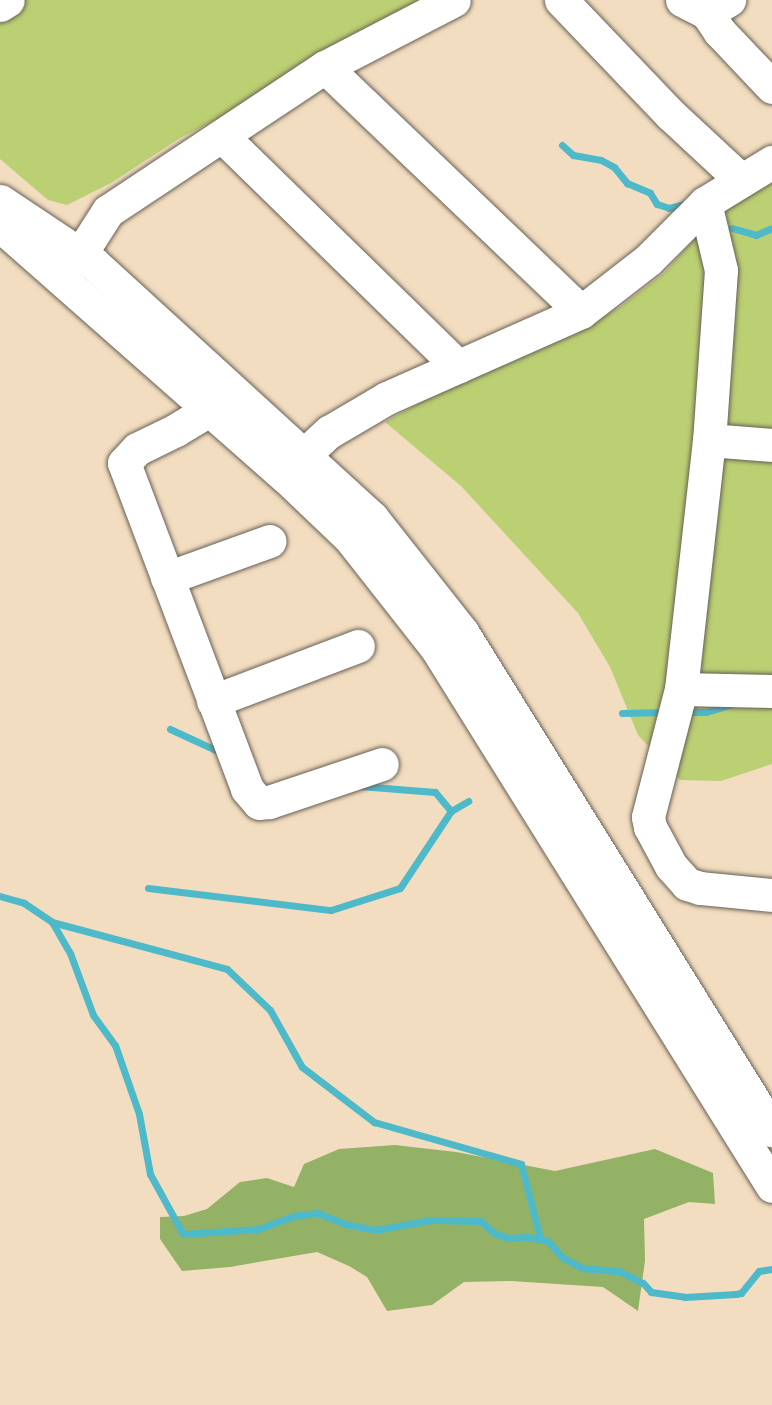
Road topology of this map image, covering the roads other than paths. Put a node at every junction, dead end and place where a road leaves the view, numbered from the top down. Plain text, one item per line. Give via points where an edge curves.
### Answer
1 (8, 0) edge
2 (454, 0) edge
3 (561, 0) edge
4 (706, 4) edge
5 (0, 5) edge
6 (325, 67) junction
7 (772, 87) edge
8 (222, 136) junction
9 (772, 162) edge
10 (741, 180) junction
11 (0, 201) edge
12 (705, 203) junction
13 (0, 225) edge
14 (81, 253) junction
15 (581, 312) junction
16 (458, 366) junction
17 (210, 410) junction
18 (709, 440) junction
19 (772, 445) edge
20 (305, 454) junction
21 (270, 541) dead end
22 (167, 578) junction
23 (358, 646) dead end
24 (681, 689) junction
25 (772, 691) edge
26 (213, 701) junction
27 (382, 764) dead end
28 (772, 895) edge
29 (772, 1130) edge
30 (772, 1186) edge

1 - 5 street
2 - 6 street
3 - 10 street via 670,114
4 - 7 street via 719,31
6 - 8 street
6 - 15 street
8 - 14 street via 108,211
8 - 16 street
9 - 10 street
10 - 12 street
11 - 14 street
12 - 15 street via 648,260
12 - 18 street via 721,270
13 - 17 street
14 - 20 street
15 - 16 street
16 - 20 street via 387,398 329,432
17 - 22 street via 137,449 124,463
17 - 30 street via 350,538 437,649
18 - 19 street
18 - 24 street
20 - 29 street via 372,518 462,632
21 - 22 street
22 - 26 street
23 - 26 street
24 - 25 street
24 - 28 street via 648,817 650,827 671,866 687,884
26 - 27 street via 247,789 259,803

